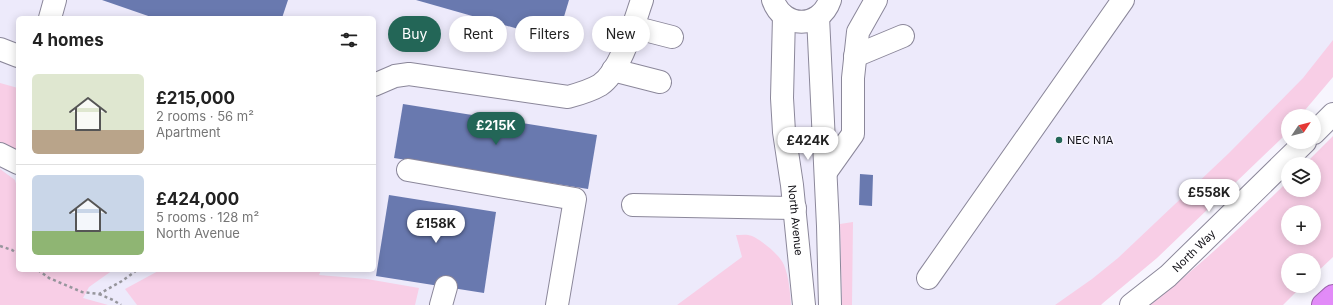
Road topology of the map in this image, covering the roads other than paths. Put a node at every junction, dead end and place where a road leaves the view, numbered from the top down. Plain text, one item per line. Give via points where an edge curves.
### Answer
1 (55, 0) edge
2 (642, 0) edge
3 (876, 0) edge
4 (1123, 0) edge
5 (778, 8) edge
6 (824, 8) edge
7 (51, 16) edge
8 (637, 16) edge
9 (650, 31) edge
10 (903, 36) dead end
11 (672, 37) dead end
12 (0, 49) edge
13 (623, 52) edge
14 (16, 55) edge
15 (855, 56) junction
16 (613, 70) junction
17 (660, 82) dead end
18 (376, 84) edge
19 (1333, 114) edge
20 (1321, 126) edge
21 (1298, 149) edge
22 (0, 154) edge
23 (16, 162) edge
24 (408, 170) dead end
25 (826, 172) junction
26 (633, 205) dead end
27 (795, 208) junction
28 (928, 278) dead end
29 (1333, 296) edge
30 (556, 305) edge
31 (804, 305) edge
32 (830, 305) edge
33 (1131, 305) edge
34 (1323, 305) edge

1 - 7 street
2 - 8 street
3 - 15 street via 858,32
4 - 28 street
5 - 6 street via 789,19 800,22 809,21
5 - 27 street, North Avenue via 784,132
6 - 25 street
9 - 11 street
10 - 15 street
12 - 14 street
13 - 16 street
15 - 25 street via 853,134
16 - 17 street
16 - 18 street via 601,84 568,97 409,74 394,76
19 - 20 street
21 - 33 street, North Way via 1168,276
22 - 23 street
24 - 30 street via 574,199
25 - 32 street
26 - 27 street
27 - 31 street, North Avenue
29 - 34 highway

